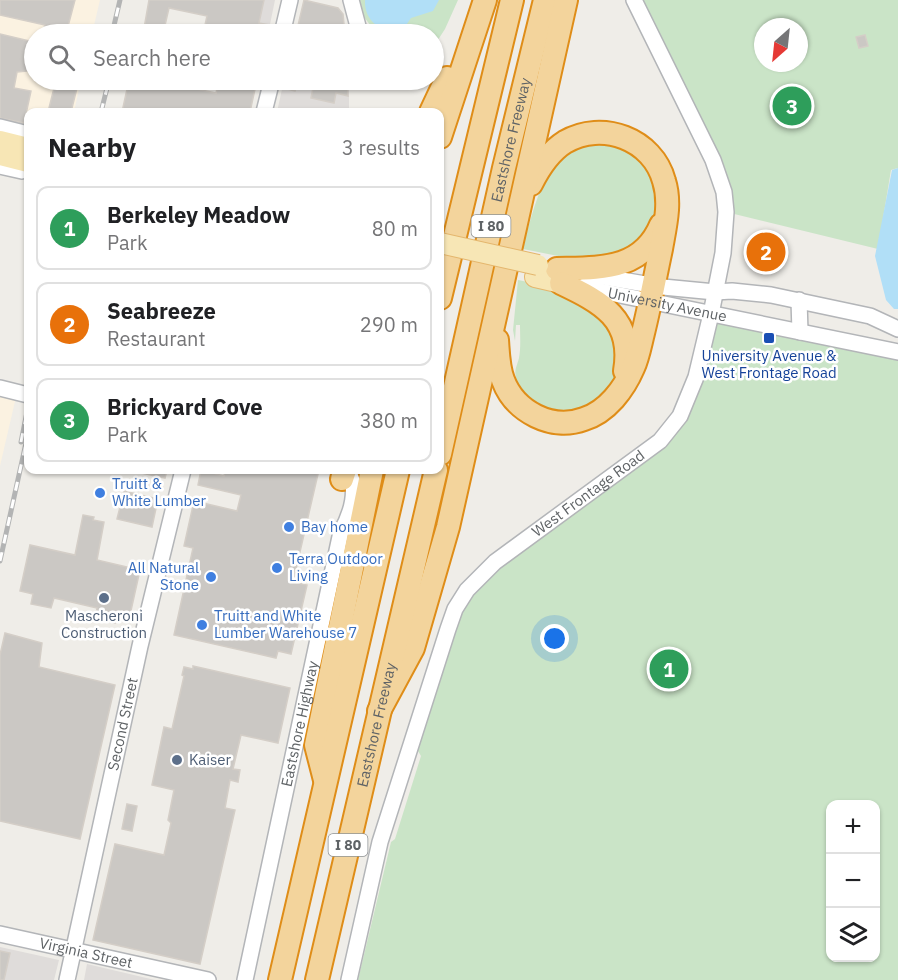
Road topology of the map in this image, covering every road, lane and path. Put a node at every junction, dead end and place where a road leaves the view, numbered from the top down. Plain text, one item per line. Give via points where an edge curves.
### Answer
1 (290, 0) edge
2 (351, 0) edge
3 (484, 0) edge
4 (512, 0) edge
5 (545, 0) edge
6 (566, 0) edge
7 (634, 0) edge
8 (284, 24) edge
9 (357, 24) edge
10 (444, 85) edge
11 (270, 90) edge
12 (441, 90) edge
13 (265, 108) edge
14 (433, 108) edge
15 (444, 125) edge
16 (0, 127) edge
17 (24, 133) edge
18 (0, 141) edge
19 (24, 147) edge
20 (0, 155) edge
21 (24, 161) edge
22 (0, 166) edge
23 (24, 170) edge
24 (667, 198) junction
25 (516, 226) junction
26 (444, 244) edge
27 (444, 256) edge
28 (548, 273) junction
29 (504, 279) junction
30 (444, 281) edge
31 (715, 292) junction
32 (653, 295) junction
33 (799, 300) junction
34 (711, 314) junction
35 (898, 328) edge
36 (800, 332) junction
37 (898, 352) edge
38 (0, 388) edge
39 (618, 392) junction
40 (24, 394) edge
41 (444, 436) edge
42 (182, 474) edge
43 (341, 474) edge
44 (371, 474) edge
45 (397, 474) edge
46 (435, 474) edge
47 (379, 711) junction
48 (327, 784) junction
49 (0, 934) edge
50 (74, 950) junction
51 (67, 980) edge
52 (208, 980) edge
53 (245, 980) edge
54 (280, 980) edge
55 (317, 980) edge
56 (349, 980) edge

1 - 8 street
2 - 9 street
3 - 10 highway
3 - 15 highway
4 - 30 highway, I 80
5 - 41 highway, Eastshore Freeway / I 80
6 - 25 highway
7 - 31 street, West Frontage Road via 721,182 726,228
11 - 13 street
12 - 14 highway
16 - 17 street
18 - 19 main road
20 - 21 main road
22 - 23 street
24 - 25 highway via 662,174 643,148 619,136 590,134 566,142 545,160 531,184
24 - 28 highway via 656,235 634,258 612,266
24 - 32 highway
25 - 29 highway
26 - 28 main road, University Avenue, bridge
27 - 28 main road, University Avenue
28 - 32 street, University Avenue
28 - 39 highway via 601,304 619,324 627,360
29 - 39 highway via 498,361 502,380 517,402 541,418 567,423 596,414
29 - 47 highway via 437,569 413,648
31 - 32 street, University Avenue
31 - 33 street, University Avenue
31 - 34 street, West Frontage Road
32 - 34 street, University Avenue
32 - 39 highway via 633,368
33 - 35 street, University Avenue via 870,316
33 - 36 street
34 - 36 street, University Avenue
34 - 56 street, West Frontage Road via 693,386 670,430 641,456 495,562 461,599 444,639 380,842
36 - 37 street, University Avenue
38 - 40 street
42 - 50 street, Second Street
43 - 53 street, Eastshore Highway via 344,489 338,522 341,532
44 - 48 highway via 316,745
45 - 48 highway, I 80
46 - 47 highway, Eastshore Freeway / I 80
47 - 55 highway, Eastshore Freeway / I 80
48 - 54 highway, I 80
49 - 50 street, Virginia Street
50 - 51 street, Second Street
50 - 52 street, Virginia Street

